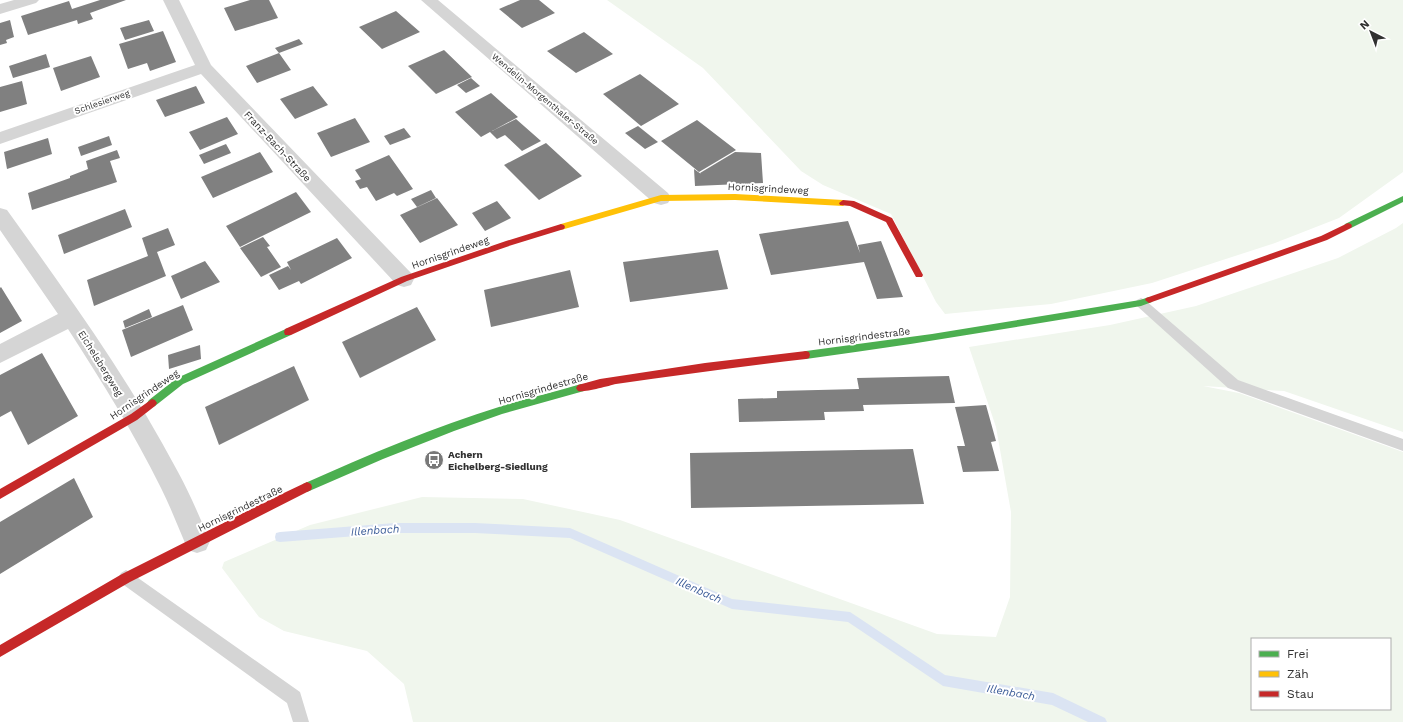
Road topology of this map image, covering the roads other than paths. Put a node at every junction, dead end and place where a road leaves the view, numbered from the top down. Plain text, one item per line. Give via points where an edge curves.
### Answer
1 (31, 0) edge
2 (171, 0) edge
3 (429, 0) edge
4 (0, 9) edge
5 (204, 67) junction
6 (0, 138) edge
7 (661, 198) junction
8 (1403, 199) edge
9 (0, 215) edge
10 (919, 275) dead end
11 (404, 279) junction
12 (1141, 303) junction
13 (72, 317) junction
14 (0, 354) edge
15 (134, 417) junction
16 (1403, 445) edge
17 (0, 494) edge
18 (198, 541) junction
19 (126, 578) junction
20 (0, 651) edge
21 (301, 722) edge

1 - 4 street
2 - 5 street, Franz-Bach-Straße
3 - 7 street, Wendelin-Morgenthaler-Straße
5 - 6 street, Schlesierweg
5 - 11 street, Franz-Bach-Straße
7 - 10 main road, Hornisgrindeweg via 735,197 851,203 890,220
7 - 11 main road, Hornisgrindeweg via 509,243
8 - 12 main road, Hornisgrindestraße via 1324,238
9 - 13 street, Eichelsbergweg
11 - 15 main road, Hornisgrindeweg via 180,381
12 - 16 lane via 1233,384
12 - 18 main road, Hornisgrindestraße via 903,343 705,367 600,383 503,410 354,466 270,504
13 - 14 street
13 - 15 street, Eichelsbergweg
15 - 17 main road, Hornisgrindeweg
15 - 18 street, Eichelsbergweg via 170,480
18 - 19 main road, Hornisgrindestraße
19 - 20 main road, Hornisgrindestraße
19 - 21 lane via 294,698

